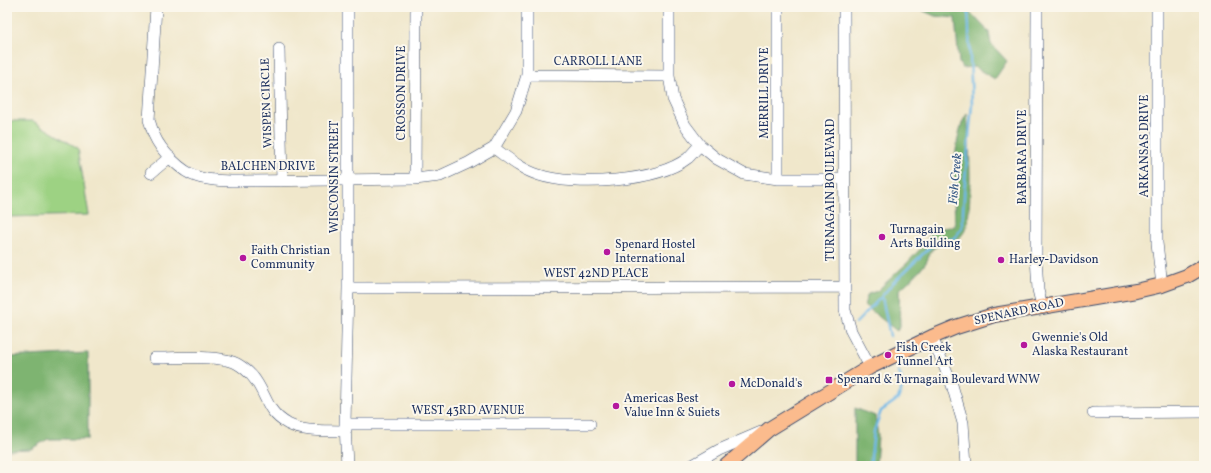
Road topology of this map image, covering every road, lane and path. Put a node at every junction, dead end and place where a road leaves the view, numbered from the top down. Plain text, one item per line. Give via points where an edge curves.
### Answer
1 (156, 7) edge
2 (348, 7) edge
3 (416, 7) edge
4 (527, 7) edge
5 (668, 7) edge
6 (778, 7) edge
7 (844, 7) edge
8 (1037, 7) edge
9 (1157, 7) edge
10 (278, 49) dead end
11 (527, 75) junction
12 (669, 76) junction
13 (700, 145) junction
14 (494, 148) junction
15 (170, 157) junction
16 (151, 173) dead end
17 (778, 179) junction
18 (844, 179) junction
19 (348, 180) junction
20 (415, 180) junction
21 (282, 181) junction
22 (1204, 266) edge
23 (1162, 285) junction
24 (844, 287) junction
25 (348, 288) junction
26 (1042, 306) junction
27 (932, 337) junction
28 (154, 358) dead end
29 (870, 367) junction
30 (1204, 412) edge
31 (1092, 413) dead end
32 (590, 424) dead end
33 (345, 428) junction
34 (769, 429) junction
35 (720, 450) junction
36 (728, 464) edge
37 (348, 466) edge
38 (691, 466) edge
39 (966, 466) edge

1 - 15 street, BALCHEN DRIVE via 149,120 154,136
2 - 19 street, WISCONSIN STREET
3 - 20 street, CROSSON DRIVE
4 - 11 street, BALCHEN DRIVE
5 - 12 street
6 - 17 street, MERRILL DRIVE
7 - 18 street, TURNAGAIN BOULEVARD
8 - 26 street, BARBARA DRIVE via 1036,256 1038,290
9 - 23 street, ARKANSAS DRIVE via 1157,243
10 - 21 street, WISPEN CIRCLE
11 - 12 street, CARROLL LANE
11 - 14 street, BALCHEN DRIVE via 516,111
12 - 13 street via 673,99 685,125
13 - 14 street via 687,158 665,170 640,177 605,181 570,180 539,175 512,162
13 - 17 street via 717,159 744,174
14 - 20 street, BALCHEN DRIVE via 440,176
15 - 16 street
15 - 21 street, BALCHEN DRIVE via 178,166 197,177 225,181
17 - 18 street
18 - 24 street, TURNAGAIN BOULEVARD
19 - 20 street, BALCHEN DRIVE
19 - 21 street, BALCHEN DRIVE
19 - 25 street, WISCONSIN STREET
22 - 23 main road, SPENARD ROAD via 1187,276
23 - 26 main road, SPENARD ROAD
24 - 25 street, WEST 42ND PLACE
24 - 29 street, TURNAGAIN BOULEVARD via 845,310 851,330
25 - 33 street, WISCONSIN STREET
26 - 27 main road, SPENARD ROAD via 994,315
27 - 29 main road, SPENARD ROAD
27 - 39 street via 952,385 963,423
28 - 33 street, WEST 43RD AVENUE via 215,358 231,361 244,368 256,380 267,403 277,416 289,424 303,429
29 - 34 main road, SPENARD ROAD
30 - 31 street
32 - 33 street, WEST 43RD AVENUE
33 - 37 street, WISCONSIN STREET
34 - 35 street
34 - 36 main road, SPENARD ROAD
35 - 36 street via 730,450 732,454
35 - 38 street

